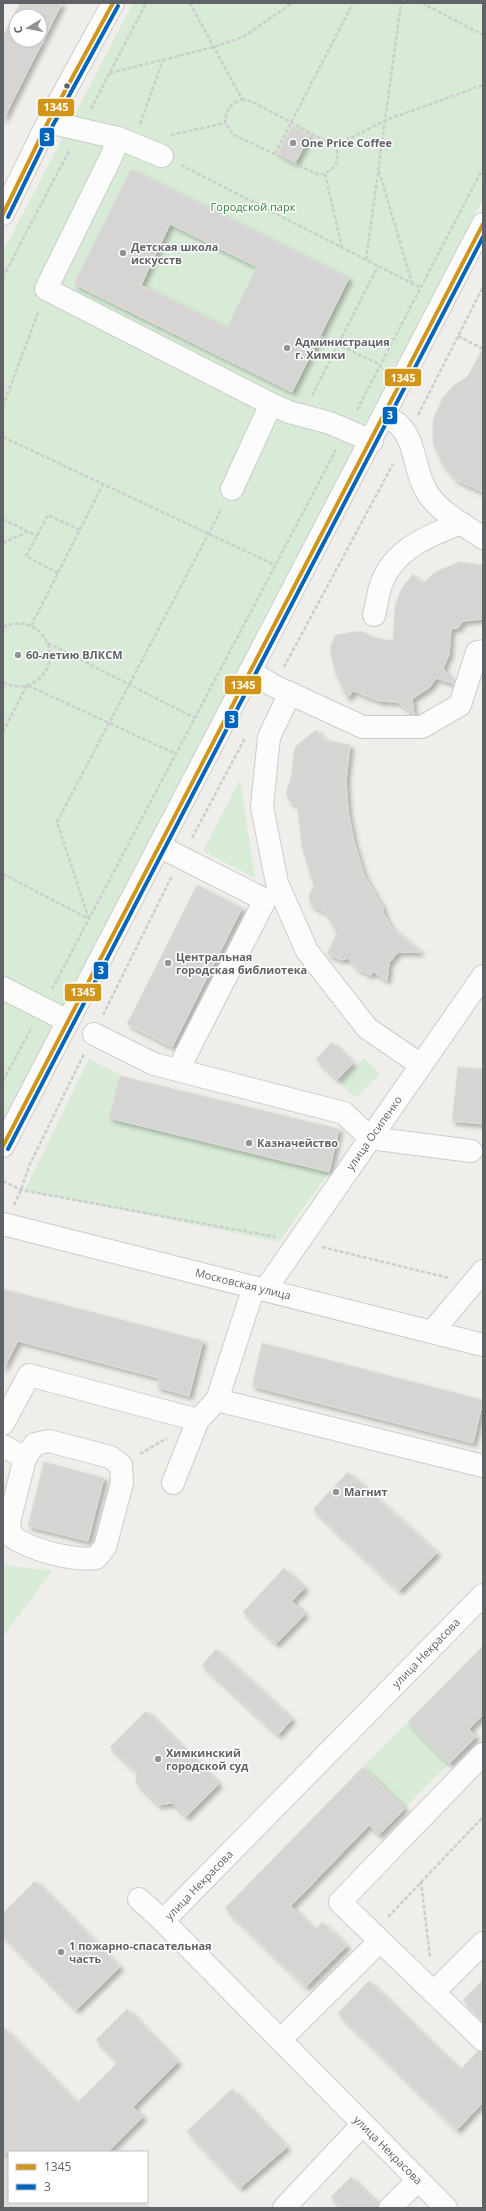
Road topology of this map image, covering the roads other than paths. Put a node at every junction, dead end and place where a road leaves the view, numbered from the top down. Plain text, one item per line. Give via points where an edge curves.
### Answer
1 (112, 3) edge
2 (48, 122) junction
3 (126, 141) junction
4 (162, 156) road end
5 (3, 214) edge
6 (483, 224) edge
7 (271, 404) junction
8 (385, 417) junction
9 (372, 441) junction
10 (232, 489) road end
11 (461, 523) junction
12 (483, 538) edge
13 (374, 615) dead end
14 (483, 651) edge
15 (250, 671) junction
16 (290, 693) junction
17 (159, 846) junction
18 (483, 976) edge
19 (3, 988) edge
20 (68, 1021) junction
21 (94, 1034) dead end
22 (421, 1065) junction
23 (178, 1070) junction
24 (370, 1138) junction
25 (3, 1146) edge
26 (470, 1151) dead end
27 (3, 1224) edge
28 (477, 1277) edge
29 (260, 1288) junction
30 (432, 1332) junction
31 (483, 1345) edge
32 (217, 1400) junction
33 (199, 1419) junction
34 (3, 1424) edge
35 (3, 1446) edge
36 (25, 1458) junction
37 (483, 1466) edge
38 (173, 1483) dead end
39 (483, 1595) edge
40 (483, 1754) edge
41 (139, 1899) dead end
42 (163, 1921) junction
43 (377, 1938) junction
44 (483, 1943) edge
45 (434, 1992) junction
46 (280, 2040) junction
47 (483, 2040) edge
48 (363, 2124) junction
49 (418, 2180) junction
50 (284, 2208) edge
51 (390, 2208) edge
52 (446, 2208) edge

1 - 2 street
2 - 3 street
2 - 5 street
3 - 4 street
3 - 7 street via 112,154 46,289
6 - 8 street
7 - 9 street
7 - 10 street
8 - 9 street
8 - 11 street via 400,425 408,436 419,476 428,494 441,509
9 - 15 street
11 - 12 street
11 - 13 street via 423,538 399,557 382,581
14 - 16 street via 477,652 460,705 422,727 363,727
15 - 16 street
15 - 17 street
16 - 22 street via 269,737 262,807 277,883 307,951 367,1028
17 - 20 street
17 - 23 street via 265,900
18 - 22 street, улица Осипенко
19 - 20 street
20 - 25 street
21 - 23 street via 154,1064
22 - 24 street, улица Осипенко
23 - 24 street via 344,1113
24 - 26 street
24 - 29 street, улица Осипенко via 298,1241
27 - 29 street, Московская улица
28 - 30 street
29 - 30 street, Московская улица
29 - 32 street, улица Осипенко
30 - 31 street, Московская улица
32 - 33 street
32 - 37 street
33 - 34 street via 29,1375
33 - 38 street
35 - 36 street
36 - 36 street via 9,1522 11,1536 23,1544 81,1560 96,1558 105,1546 122,1483 121,1465 110,1456 50,1440 35,1444
39 - 42 street, улица Некрасова
40 - 43 street via 340,1902
41 - 42 street
42 - 46 street, улица Некрасова
43 - 45 street
43 - 46 street
44 - 45 street
45 - 47 street
46 - 48 street, улица Некрасова
48 - 49 street, улица Некрасова
48 - 50 street
49 - 51 street
49 - 52 street, улица Некрасова

